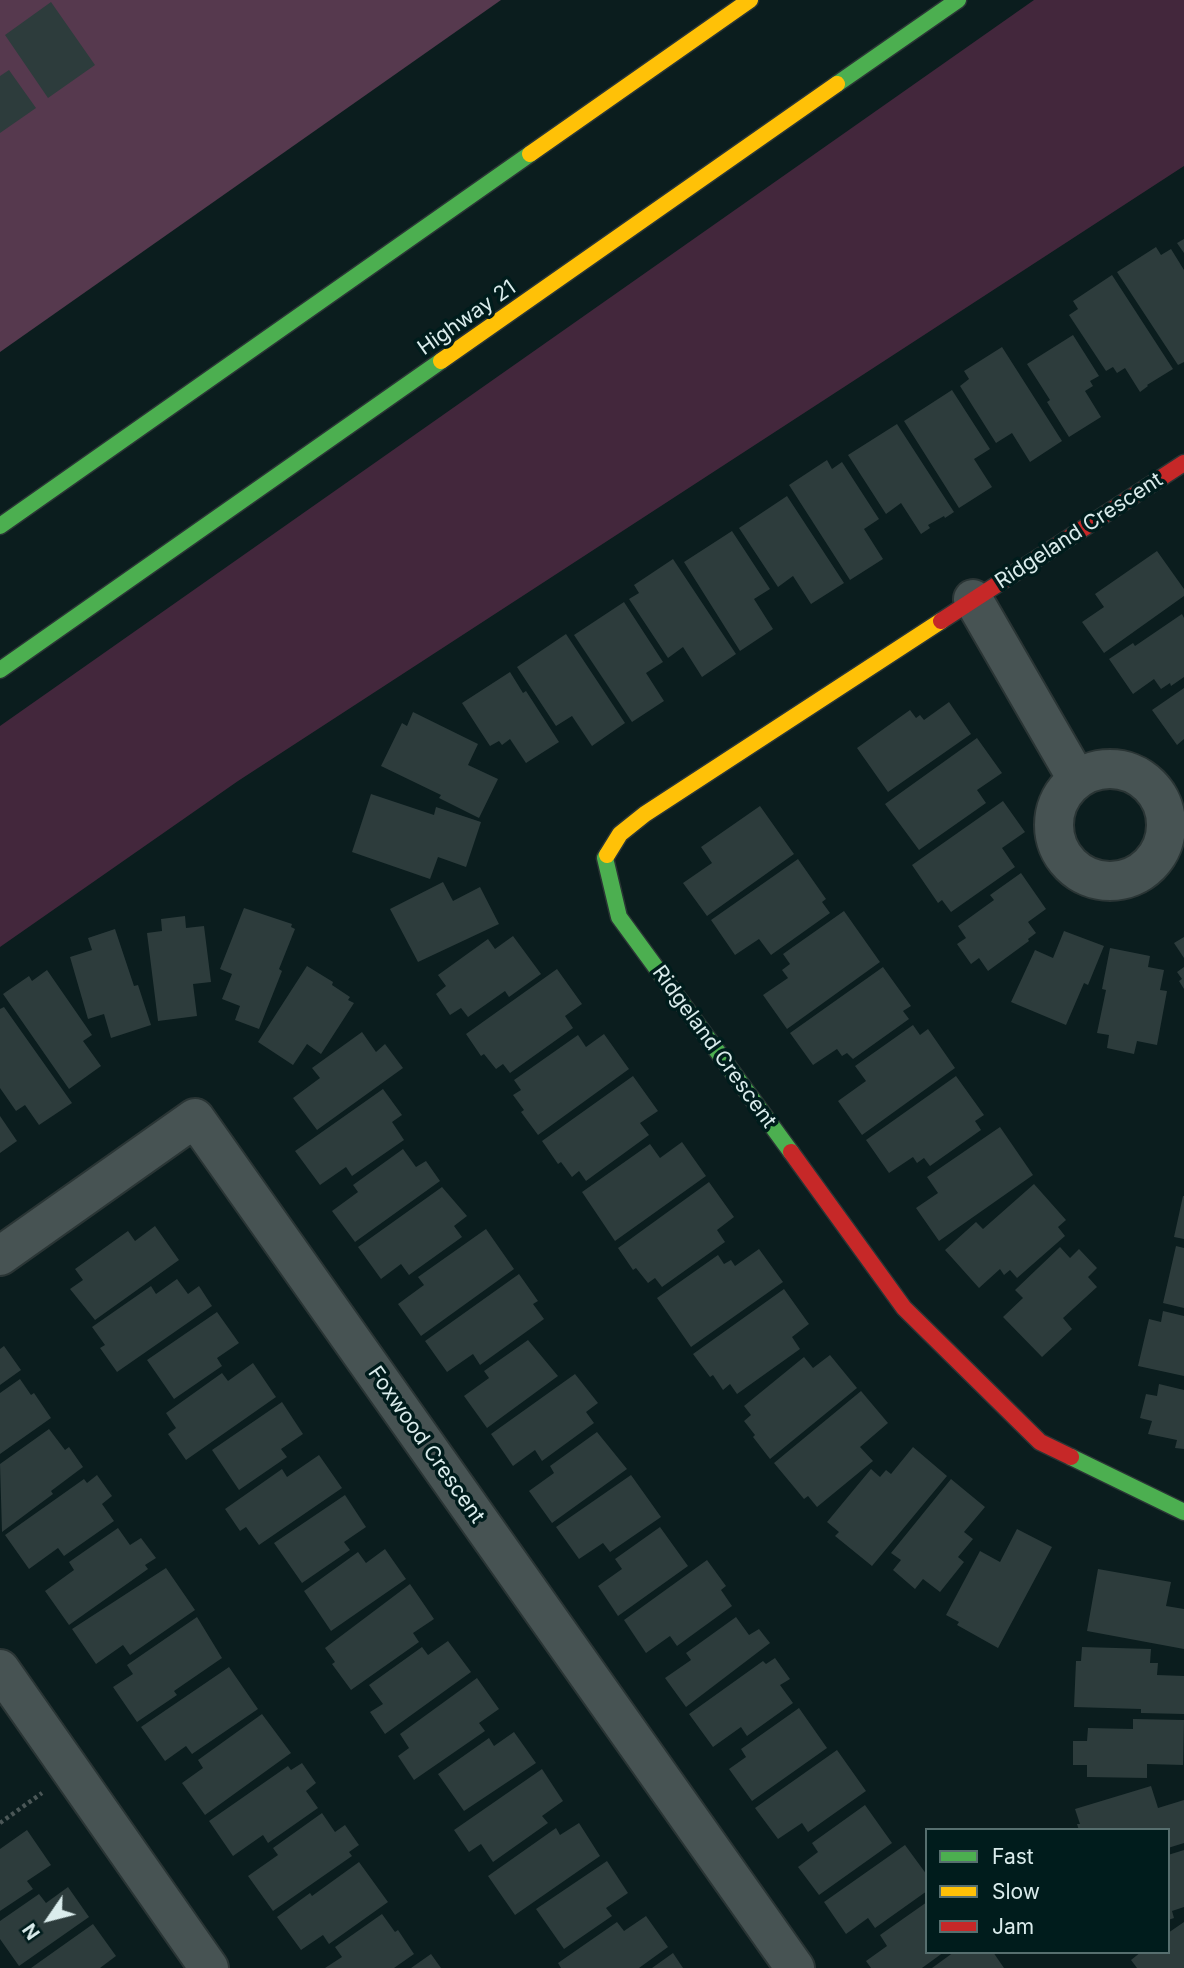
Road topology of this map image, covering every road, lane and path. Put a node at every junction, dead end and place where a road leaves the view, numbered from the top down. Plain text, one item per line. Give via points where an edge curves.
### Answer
1 (750, 0) edge
2 (958, 0) edge
3 (1184, 463) edge
4 (0, 526) edge
5 (973, 600) junction
6 (0, 670) edge
7 (1077, 779) dead end
8 (0, 1256) edge
9 (1184, 1511) edge
10 (0, 1669) edge
11 (49, 1788) dead end
12 (0, 1823) edge
13 (209, 1968) edge
14 (795, 1968) edge

1 - 4 main road
2 - 6 main road, Highway 21
3 - 5 main road, Ridgeland Crescent
5 - 7 street, Ridgeland Crescent
5 - 9 main road, Ridgeland Crescent via 645,814 620,834 605,858 619,917 904,1308 1040,1442
8 - 14 street, Foxwood Crescent via 195,1118
10 - 13 street
11 - 12 path

